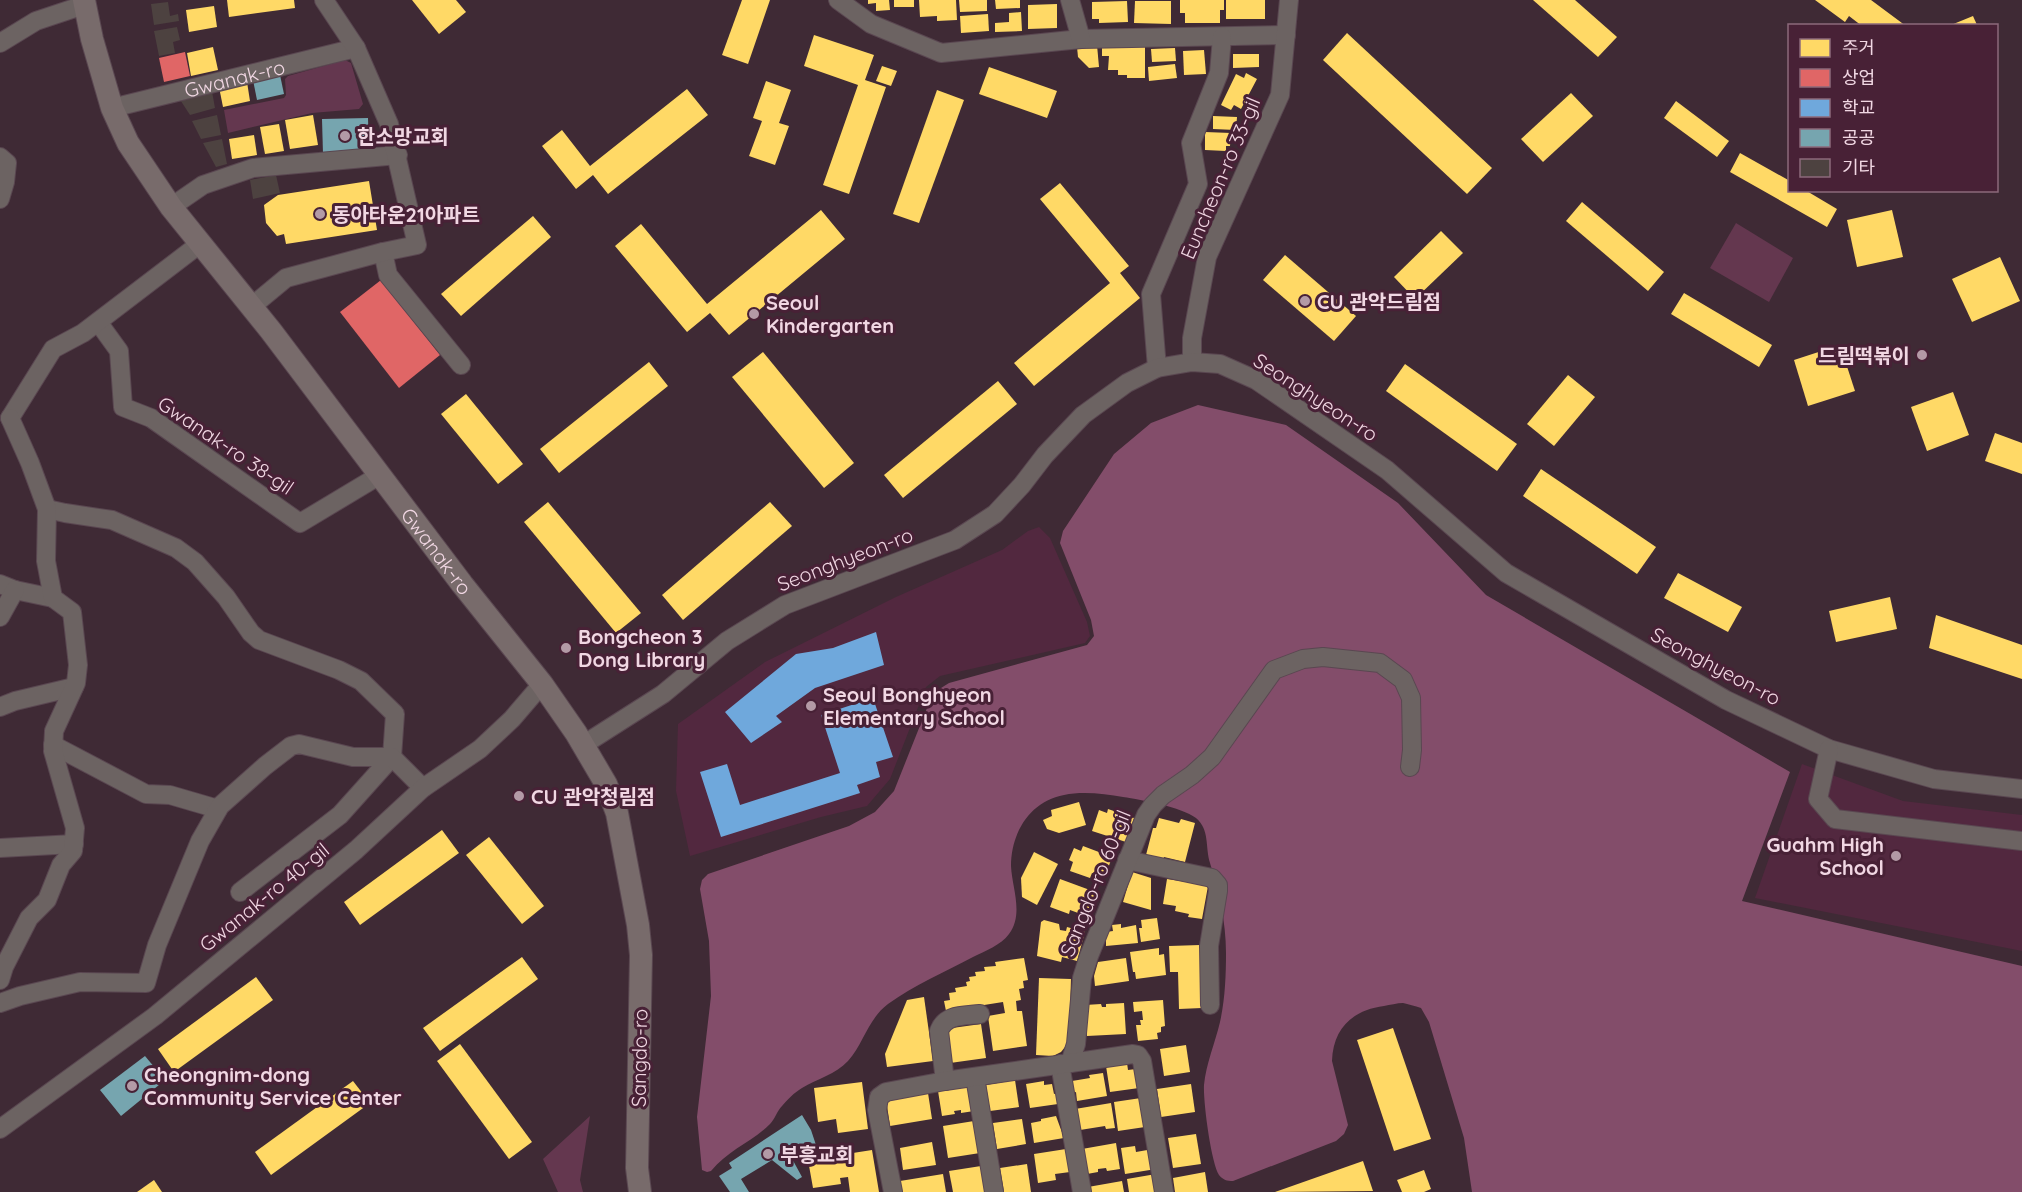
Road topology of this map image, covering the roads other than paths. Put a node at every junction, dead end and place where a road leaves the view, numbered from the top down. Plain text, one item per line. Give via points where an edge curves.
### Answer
1 (324, 0) edge
2 (838, 0) edge
3 (1071, 0) edge
4 (1288, 0) edge
5 (84, 3) edge
6 (1286, 35) junction
7 (1222, 37) junction
8 (1081, 39) junction
9 (0, 43) edge
10 (356, 48) junction
11 (112, 108) junction
12 (398, 155) junction
13 (0, 157) edge
14 (0, 200) edge
15 (171, 207) junction
16 (201, 243) junction
17 (383, 252) junction
18 (251, 307) junction
19 (98, 322) junction
20 (1192, 362) junction
21 (461, 365) dead end
22 (1157, 368) junction
23 (5, 419) edge
24 (380, 475) junction
25 (47, 509) junction
26 (7, 587) edge
27 (53, 598) junction
28 (0, 617) edge
29 (542, 684) junction
30 (74, 687) junction
31 (0, 707) edge
32 (53, 745) junction
33 (583, 745) junction
34 (1829, 749) junction
35 (392, 757) junction
36 (1410, 767) dead end
37 (423, 788) junction
38 (2022, 789) edge
39 (218, 809) junction
40 (2022, 841) edge
41 (74, 844) junction
42 (0, 848) edge
43 (1127, 860) junction
44 (240, 892) dead end
45 (638, 925) joint
46 (0, 980) edge
47 (0, 1003) edge
48 (1210, 1005) dead end
49 (980, 1014) dead end
50 (1065, 1064) junction
51 (975, 1077) junction
52 (945, 1081) junction
53 (0, 1129) edge
54 (640, 1192) edge
55 (893, 1192) edge
56 (994, 1192) edge
57 (1082, 1192) edge
58 (1164, 1192) edge

1 - 10 street
2 - 8 street via 871,24 941,53
3 - 8 street
4 - 6 street, Euncheon-ro 33-gil
5 - 9 street via 36,21
5 - 11 main road, Gwanak-ro
6 - 7 street
6 - 20 street, Euncheon-ro 33-gil via 1280,95 1207,257 1192,338
7 - 8 street
7 - 22 street via 1218,73 1191,143 1198,184 1150,294
10 - 11 street, Gwanak-ro
10 - 12 street
11 - 15 main road, Gwanak-ro via 128,143
12 - 15 street via 253,168 203,184
12 - 17 street via 417,245
13 - 14 street via 7,163
15 - 16 main road, Gwanak-ro
16 - 18 main road, Gwanak-ro
16 - 19 street
17 - 18 street via 286,278
17 - 21 street via 388,275
18 - 24 main road, Gwanak-ro
19 - 23 street via 53,349
19 - 24 street, Gwanak-ro 38-gil via 119,351 123,407 151,418 300,523
20 - 22 street, Seonghyeon-ro
20 - 34 street, Seonghyeon-ro via 1220,364 1256,380 1387,470 1506,573 1726,700
22 - 33 street, Seonghyeon-ro via 1126,383 1083,415 995,514 955,540 785,606 727,641 663,694
23 - 25 street via 30,463
24 - 29 main road, Gwanak-ro
25 - 27 street via 46,561
25 - 35 street via 112,520 176,548 195,562 259,640 362,681 395,714
26 - 27 street
26 - 28 street
27 - 30 street via 72,612 78,665
29 - 33 main road, Gwanak-ro
29 - 37 street, Gwanak-ro 40-gil via 480,749
30 - 31 street
30 - 32 street via 54,731
32 - 39 street via 146,794 170,795
32 - 41 street via 75,828
33 - 45 main road, Gwanak-ro via 606,784 616,813
34 - 38 street, Seonghyeon-ro via 1934,779
34 - 40 street via 1818,799 1835,819
35 - 37 street
35 - 39 street via 353,757 299,744 291,746
35 - 44 street via 340,815
36 - 43 street, Sangdo-ro 60-gil via 1411,698 1403,680 1380,663 1323,657 1303,659 1274,670 1212,757 1153,805
37 - 53 street, Gwanak-ro 40-gil via 356,850 154,1016
39 - 47 street via 187,872 146,982 81,982
41 - 42 street
41 - 46 street via 47,900 29,918
43 - 48 street via 1215,881 1218,891 1209,946
43 - 50 street, Sangdo-ro 60-gil via 1082,978 1076,1044
45 - 54 main road, Sangdo-ro
49 - 52 street via 948,1019 941,1025
50 - 51 street
50 - 57 street
50 - 58 street via 1133,1054 1141,1058
51 - 52 street
51 - 56 street
52 - 55 street via 896,1089 879,1097 877,1110

